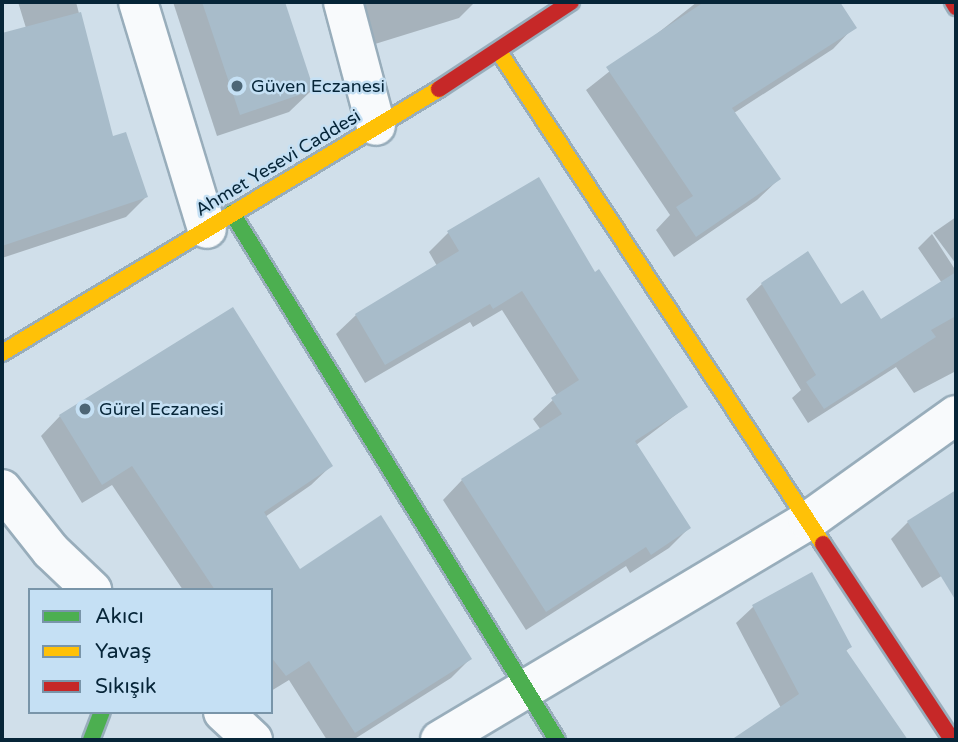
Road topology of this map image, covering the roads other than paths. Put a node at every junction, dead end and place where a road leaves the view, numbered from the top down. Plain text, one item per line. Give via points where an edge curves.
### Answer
1 (138, 2) edge
2 (343, 2) edge
3 (571, 2) edge
4 (953, 2) edge
5 (956, 7) edge
6 (499, 52) junction
7 (376, 126) junction
8 (220, 221) junction
9 (2, 353) edge
10 (956, 415) edge
11 (2, 489) edge
12 (808, 521) junction
13 (90, 588) edge
14 (525, 693) junction
15 (101, 714) edge
16 (225, 714) edge
17 (92, 740) edge
18 (253, 740) edge
19 (440, 740) edge
20 (557, 740) edge
21 (952, 740) edge

1 - 8 street
2 - 7 street
3 - 6 street, Ahmet Yesevi Caddesi
4 - 5 street
6 - 7 street, Ahmet Yesevi Caddesi
6 - 12 street
7 - 8 street, Ahmet Yesevi Caddesi
8 - 9 street, Ahmet Yesevi Caddesi
8 - 14 street
10 - 12 street
11 - 13 street via 51,551
12 - 14 street
12 - 21 street
14 - 19 street
14 - 20 street
15 - 17 street
16 - 18 street

